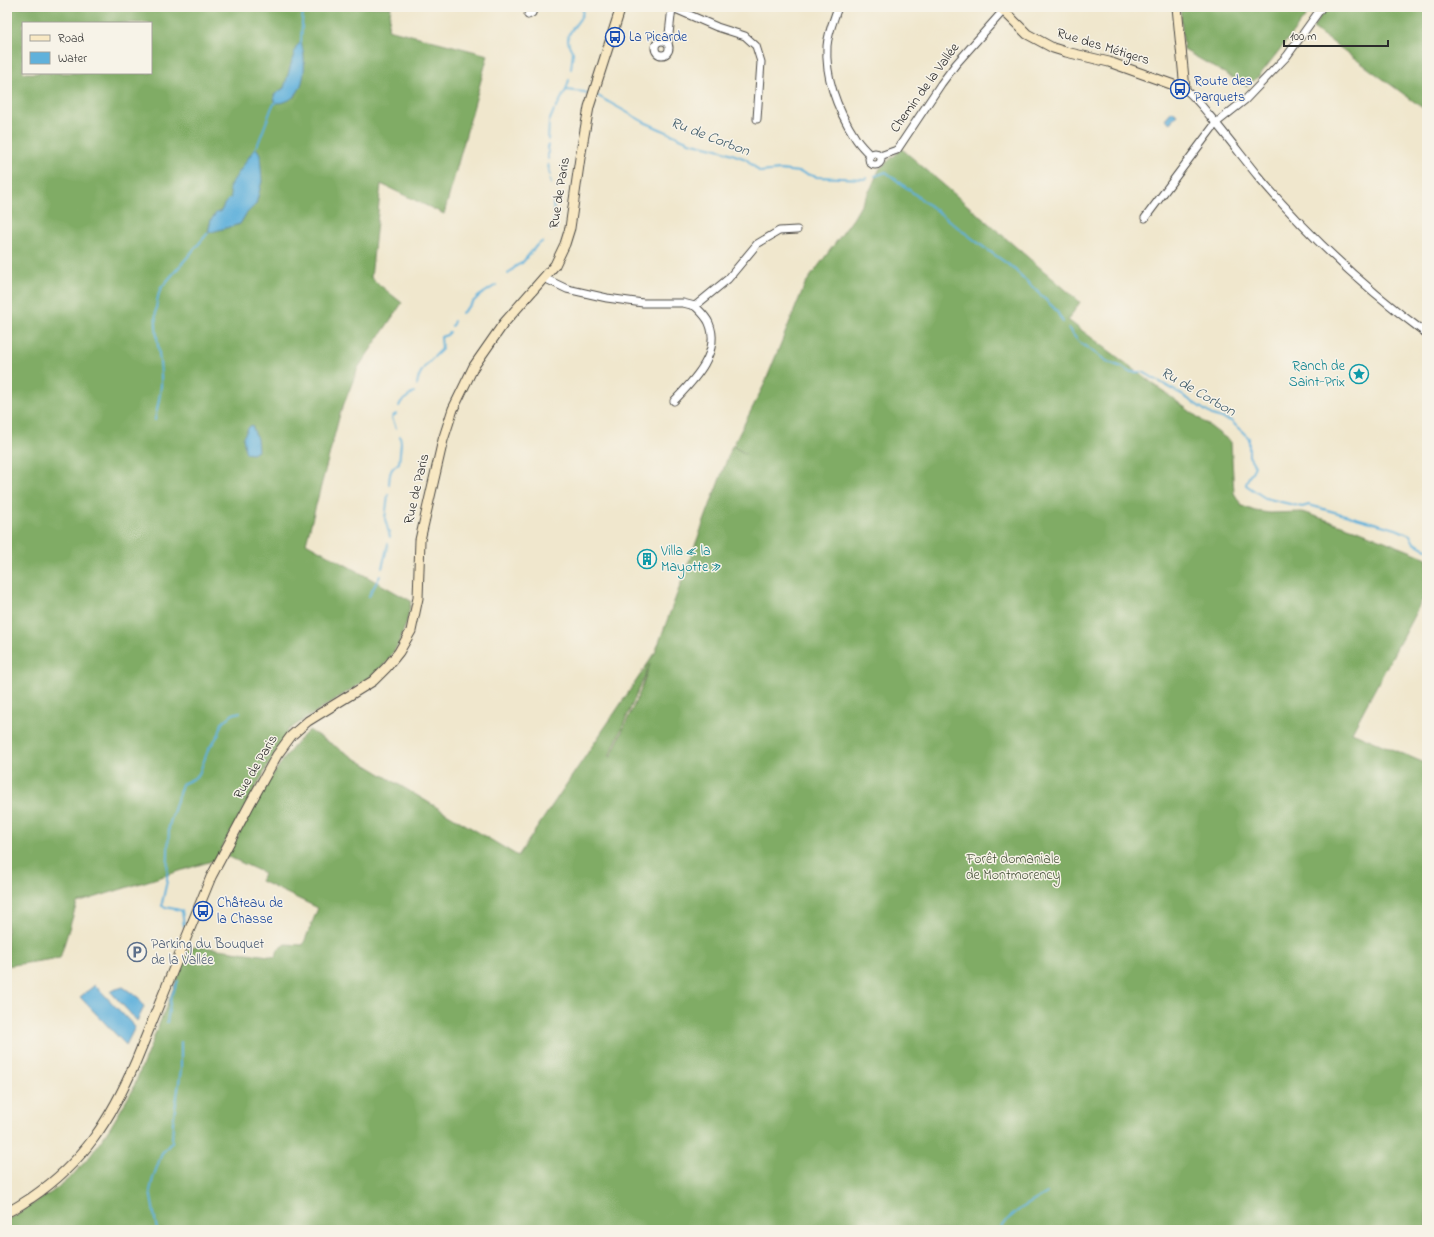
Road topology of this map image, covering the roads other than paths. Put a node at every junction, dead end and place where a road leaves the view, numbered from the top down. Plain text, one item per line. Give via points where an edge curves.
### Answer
1 (534, 7) edge
2 (621, 7) edge
3 (671, 7) edge
4 (838, 7) edge
5 (1177, 7) edge
6 (1322, 7) edge
7 (1001, 9) edge
8 (528, 15) dead end
9 (668, 43) dead end
10 (1185, 89) junction
11 (757, 119) dead end
12 (1216, 123) junction
13 (870, 155) junction
14 (880, 156) junction
15 (1145, 218) dead end
16 (797, 230) dead end
17 (544, 278) junction
18 (695, 306) junction
19 (1427, 334) edge
20 (674, 401) dead end
21 (7, 1212) edge

1 - 8 street
2 - 17 main road, Rue de Paris via 590,107 567,240 555,265
3 - 9 street
3 - 11 street via 745,36 756,46 761,62
4 - 13 street via 827,45 832,92 856,139
5 - 10 main road
6 - 12 street via 1287,56 1245,100
7 - 10 main road, Rue des Métigers via 1027,34 1053,48 1109,62
7 - 14 street, Chemin de la Vallée via 941,84 897,150
10 - 12 street
12 - 15 street
12 - 19 street via 1298,222 1371,290
13 - 14 street via 876,153
13 - 14 street via 869,161 873,165 879,164
16 - 18 street via 779,231 757,244 728,279
17 - 18 street via 567,289 607,298
17 - 21 main road, Rue de Paris via 504,323 482,354 453,410 443,440 420,540 418,598 411,631 399,652 373,681 308,721 291,736 277,755 211,877 123,1091 108,1118 83,1153 60,1177
18 - 20 street via 710,325 710,352 692,382

